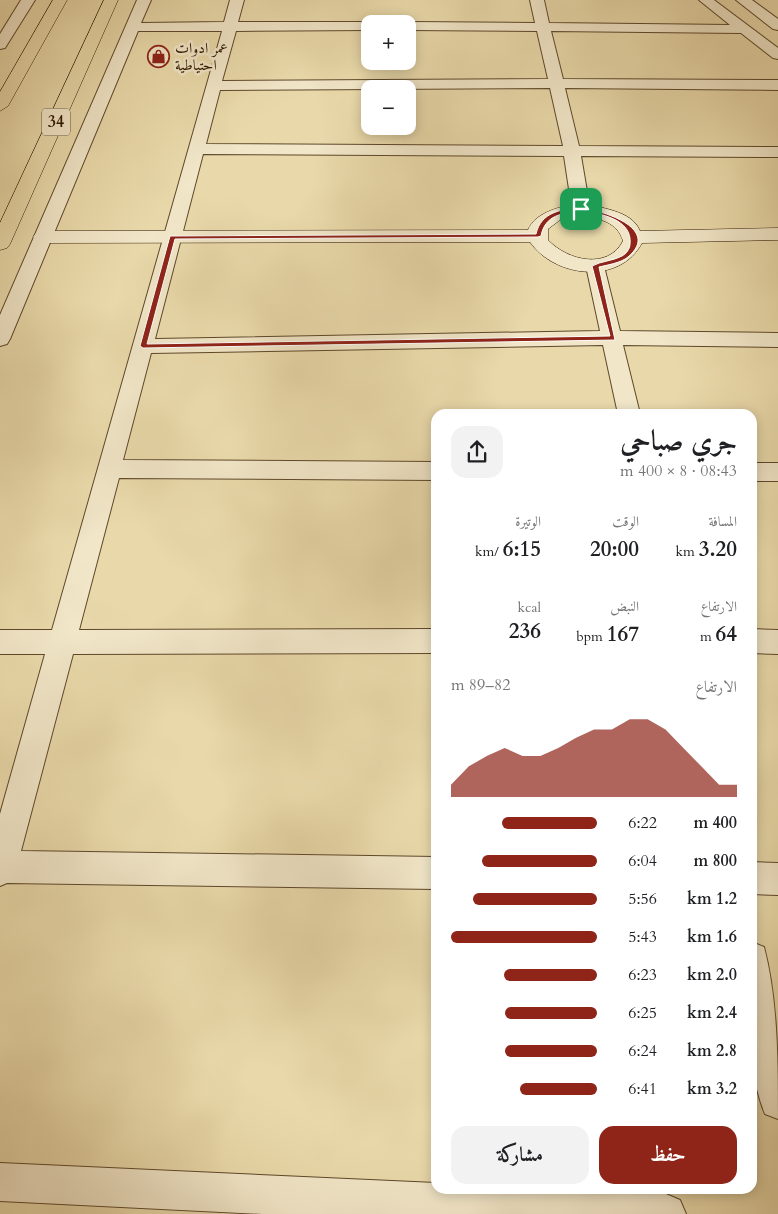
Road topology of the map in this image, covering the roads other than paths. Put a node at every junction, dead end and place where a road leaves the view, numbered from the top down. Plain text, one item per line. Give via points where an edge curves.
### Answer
1 (28, 0) edge
2 (60, 0) edge
3 (111, 0) edge
4 (144, 0) edge
5 (237, 0) edge
6 (537, 0) edge
7 (706, 0) edge
8 (742, 0) edge
9 (133, 26) junction
10 (230, 26) junction
11 (361, 26) edge
12 (416, 26) edge
13 (543, 26) junction
14 (778, 26) edge
15 (744, 29) junction
16 (0, 45) edge
17 (778, 55) edge
18 (556, 82) junction
19 (778, 85) edge
20 (214, 86) junction
21 (0, 106) edge
22 (196, 149) junction
23 (572, 151) junction
24 (778, 152) edge
25 (581, 209) junction
26 (778, 234) edge
27 (538, 236) junction
28 (2, 237) edge
29 (43, 237) junction
30 (172, 237) junction
31 (634, 237) junction
32 (595, 266) junction
33 (613, 338) junction
34 (0, 340) edge
35 (778, 340) edge
36 (143, 346) junction
37 (628, 409) edge
38 (109, 469) junction
39 (431, 471) edge
40 (757, 472) edge
41 (778, 472) edge
42 (431, 641) edge
43 (0, 642) edge
44 (62, 642) junction
45 (757, 642) edge
46 (778, 642) edge
47 (0, 868) edge
48 (431, 874) edge
49 (757, 878) edge
50 (778, 878) edge
51 (757, 986) edge
52 (778, 1101) edge
53 (0, 1182) edge
54 (666, 1214) edge

1 - 16 street
2 - 21 highway
3 - 28 highway, 34
4 - 9 street
5 - 10 street
6 - 13 street
7 - 15 street
8 - 14 street
9 - 10 street
9 - 29 street
10 - 11 street
10 - 20 street
12 - 13 street
13 - 15 street
13 - 18 street
15 - 17 street
18 - 19 street
18 - 20 street
18 - 23 street
20 - 22 street
22 - 23 street
22 - 30 street
23 - 24 street
23 - 25 street
25 - 27 street via 549,216 540,225
25 - 31 street via 616,218 628,226
26 - 31 street
27 - 30 street
27 - 32 street via 543,247 555,256 572,263
29 - 30 street
29 - 34 street
30 - 36 street
31 - 32 street via 633,248 624,257
32 - 33 street
33 - 35 street
33 - 36 street
33 - 37 street
36 - 38 street
38 - 39 street
38 - 44 street
40 - 41 street
42 - 44 street
43 - 44 street
44 - 47 street
45 - 46 street
47 - 48 street
49 - 50 street
51 - 52 street
53 - 54 street

